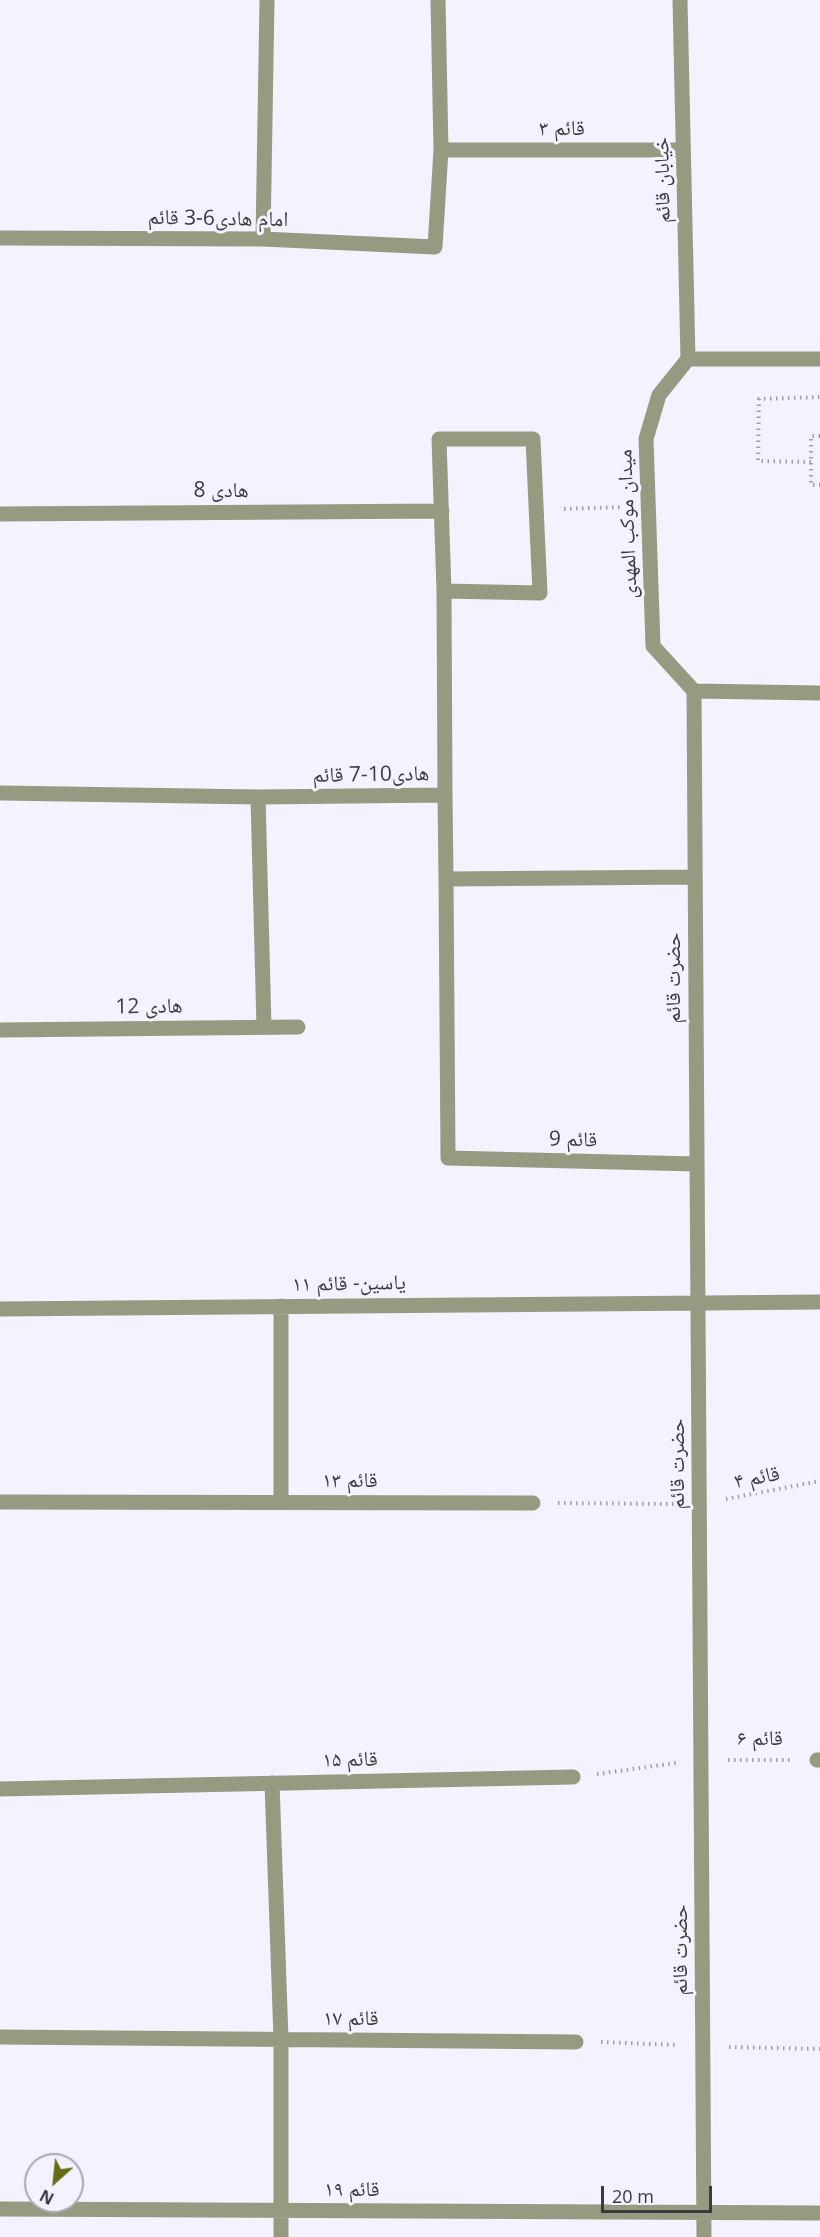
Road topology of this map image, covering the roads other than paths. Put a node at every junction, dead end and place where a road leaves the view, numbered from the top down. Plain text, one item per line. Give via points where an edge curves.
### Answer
1 (267, 0) edge
2 (438, 0) edge
3 (680, 0) edge
4 (441, 150) junction
5 (683, 150) junction
6 (0, 238) edge
7 (263, 239) junction
8 (688, 358) junction
9 (820, 359) edge
10 (442, 511) junction
11 (0, 514) edge
12 (444, 591) junction
13 (694, 691) junction
14 (820, 693) edge
15 (0, 793) edge
16 (445, 795) junction
17 (258, 797) junction
18 (695, 877) junction
19 (446, 879) junction
20 (264, 1027) junction
21 (298, 1027) dead end
22 (0, 1030) edge
23 (448, 1158) joint
24 (697, 1164) junction
25 (698, 1302) junction
26 (820, 1302) edge
27 (281, 1306) junction
28 (0, 1309) edge
29 (0, 1502) edge
30 (281, 1502) junction
31 (533, 1503) road end
32 (573, 1777) road end
33 (272, 1783) junction
34 (0, 1789) edge
35 (0, 2037) edge
36 (281, 2039) junction
37 (576, 2042) road end
38 (0, 2209) edge
39 (281, 2211) junction
40 (704, 2212) junction
41 (820, 2213) edge
42 (281, 2237) edge
43 (704, 2237) edge

1 - 7 street
2 - 4 street
3 - 5 street, خیابان قائم
4 - 5 street, قائم ۳
4 - 7 street, امام هادی6-3 قائم via 435,247
5 - 8 street, خیابان قائم
6 - 7 street, امام هادی6-3 قائم
8 - 9 street
8 - 13 street, میدان موکب المهدی via 659,395 646,439 654,646
10 - 11 street, هادی 8
10 - 12 street
10 - 12 street via 439,440 533,438 540,593
12 - 16 street
13 - 14 street
13 - 18 street, حضرت قائم
15 - 17 street, هادی10-7 قائم
16 - 17 street, هادی10-7 قائم
16 - 19 street, هادی10-7 قائم
17 - 20 street
18 - 19 street
18 - 24 street, حضرت قائم
19 - 23 street, هادی10-7 قائم
20 - 21 street, 12 هادی
20 - 22 street, 12 هادی
23 - 24 street, قائم 9
24 - 25 street, حضرت قائم
25 - 26 street, یاسین- قائم ۱۱
25 - 27 street, یاسین- قائم ۱۱
25 - 40 street, حضرت قائم
27 - 28 street, یاسین- قائم ۱۱
27 - 30 street
29 - 30 street, قائم ۱۳
30 - 31 street, قائم ۱۳
32 - 33 street, قائم ۱۵
33 - 34 street, قائم ۱۵
33 - 36 street
35 - 36 street, قائم ۱۷
36 - 37 street, قائم ۱۷
36 - 39 street
38 - 39 street, قائم ۱۹
39 - 40 street, قائم ۱۹
39 - 42 street
40 - 41 street, قائم ۱۹
40 - 43 street, حضرت قائم

